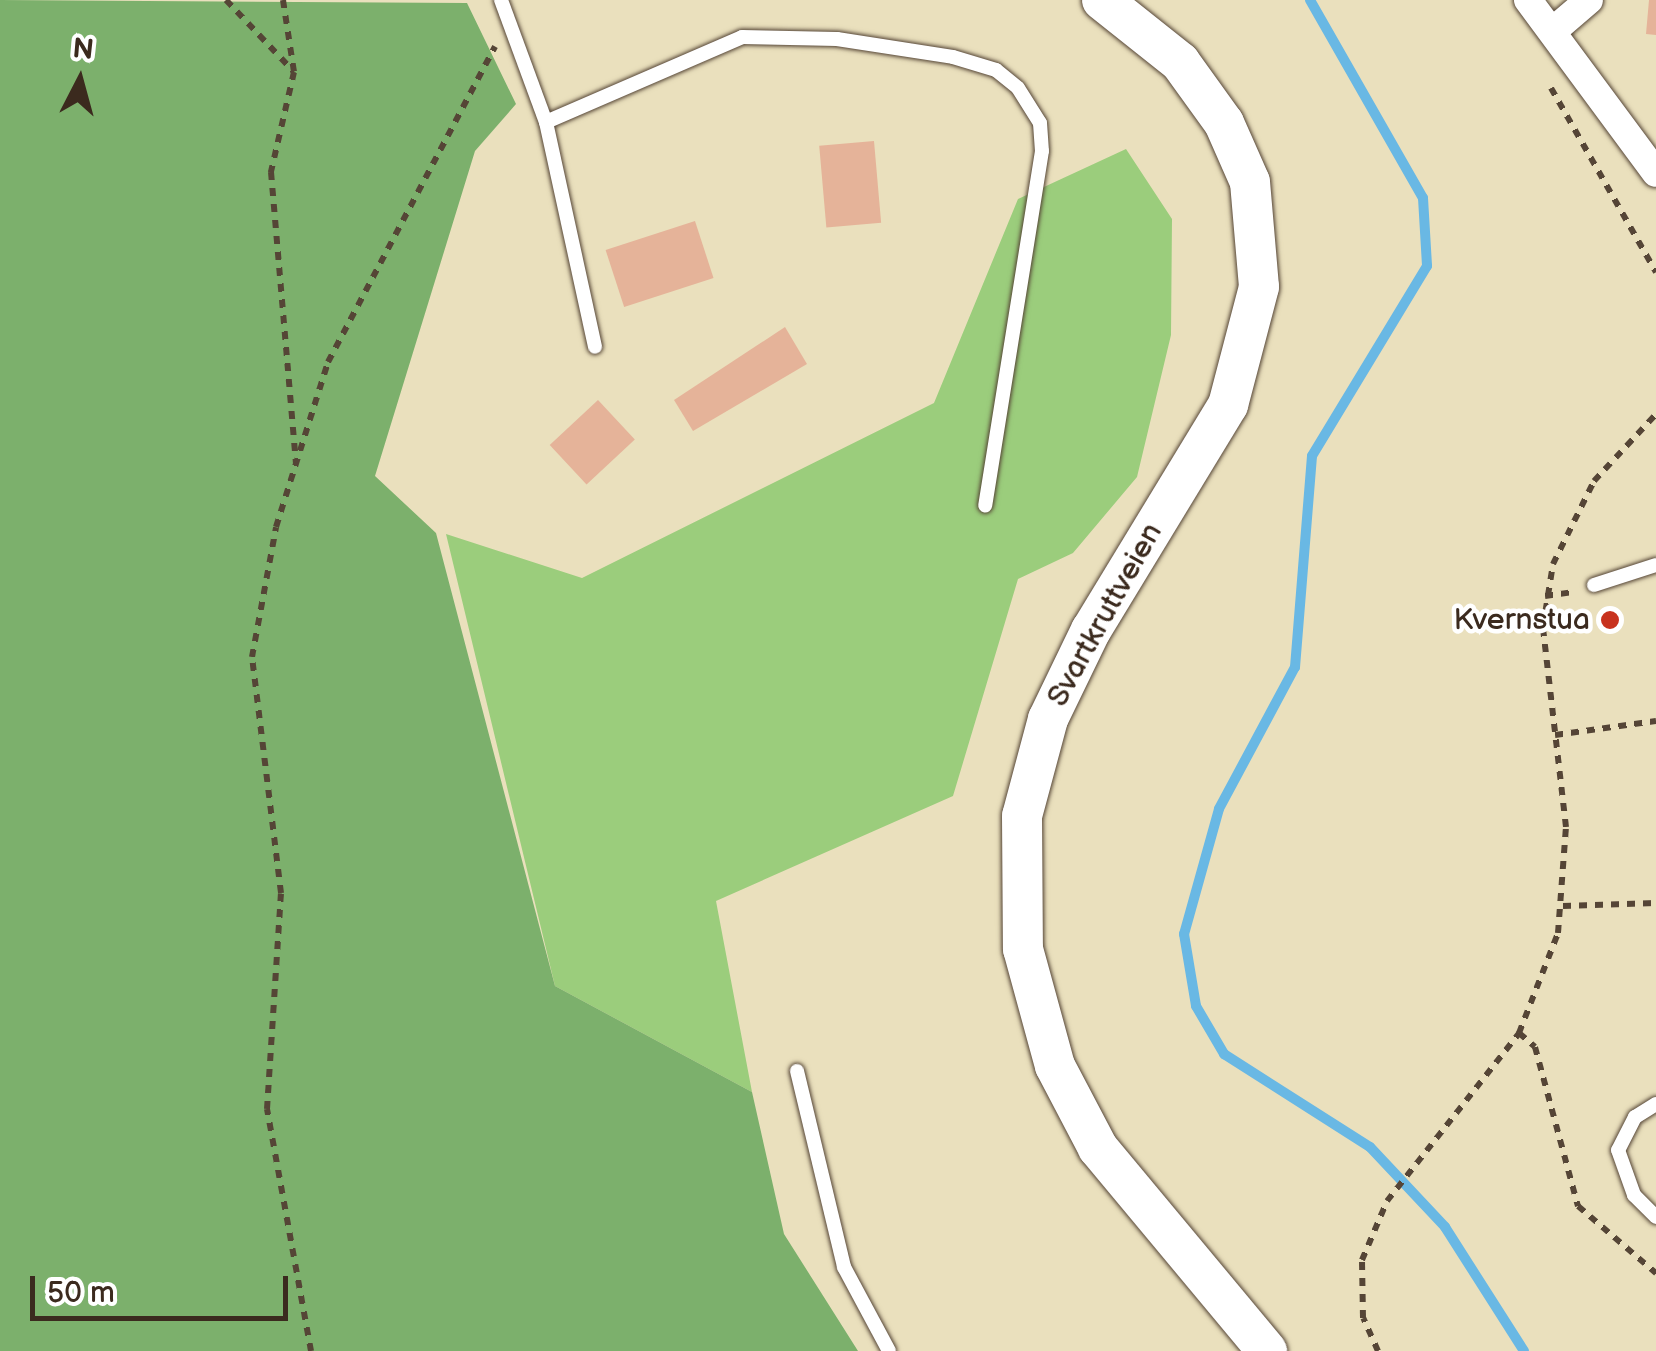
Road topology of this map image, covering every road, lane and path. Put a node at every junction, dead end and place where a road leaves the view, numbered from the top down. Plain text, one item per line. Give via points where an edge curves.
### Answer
1 (226, 0) edge
2 (283, 0) edge
3 (501, 0) edge
4 (1102, 0) edge
5 (1528, 0) edge
6 (1589, 0) edge
7 (508, 20) junction
8 (1554, 30) junction
9 (1540, 71) dead end
10 (294, 72) junction
11 (546, 122) junction
12 (1656, 173) edge
13 (1656, 272) edge
14 (595, 348) dead end
15 (1656, 414) edge
16 (296, 471) junction
17 (985, 505) dead end
18 (1656, 565) edge
19 (1594, 585) dead end
20 (1656, 721) edge
21 (1555, 735) junction
22 (1656, 903) edge
23 (1563, 906) junction
24 (1519, 1033) junction
25 (796, 1071) dead end
26 (1656, 1104) edge
27 (1656, 1217) edge
28 (1656, 1273) edge
29 (311, 1351) edge
30 (889, 1351) edge
31 (1267, 1351) edge
32 (1378, 1351) edge

1 - 10 path
2 - 10 path
3 - 7 lane
4 - 31 street, Svartkruttveien via 1180,62 1224,123 1250,182 1259,287 1228,405 1090,630 1048,719 1022,816 1023,948 1050,1052 1098,1148
5 - 8 street
6 - 8 street
7 - 11 lane
7 - 16 path via 328,362
8 - 12 street
9 - 13 path
10 - 16 path via 270,172
11 - 14 lane
11 - 17 lane via 742,37 953,57 996,70 1018,88 1040,123 1042,151
15 - 21 path via 1594,481 1552,564 1543,627
16 - 29 path via 252,658 281,892 267,1109
18 - 19 lane
20 - 21 path
21 - 23 path via 1566,827
22 - 23 path
23 - 24 path
24 - 28 path via 1535,1047 1578,1206
24 - 32 path via 1428,1158 1387,1202 1362,1260 1363,1318
25 - 30 lane via 844,1267
26 - 27 lane via 1635,1117 1618,1150 1634,1194

